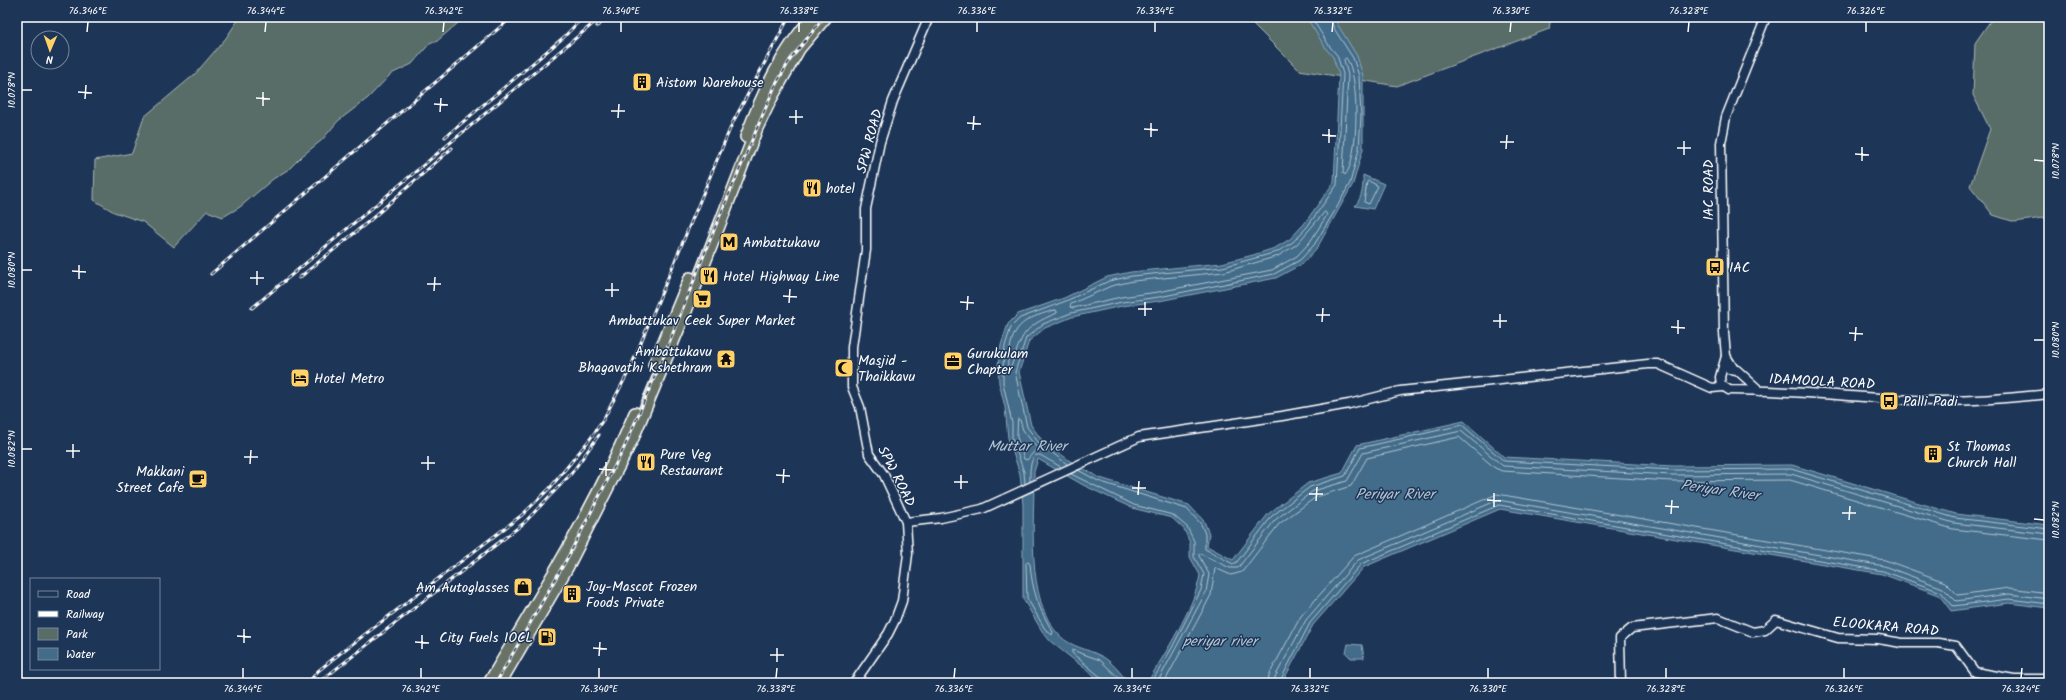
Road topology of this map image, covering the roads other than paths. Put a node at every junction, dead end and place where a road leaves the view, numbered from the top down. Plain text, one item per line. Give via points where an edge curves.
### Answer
1 (813, 17) edge
2 (826, 17) edge
3 (929, 17) edge
4 (1766, 17) edge
5 (1726, 356) junction
6 (1734, 369) junction
7 (1723, 372) junction
8 (1740, 375) junction
9 (1724, 387) junction
10 (1734, 389) junction
11 (1760, 391) junction
12 (2049, 394) edge
13 (906, 522) junction
14 (2049, 679) edge
15 (489, 683) edge
16 (500, 683) edge
17 (854, 683) edge
18 (1621, 683) edge

1 - 15 highway via 782,60 754,116 687,286 613,462 564,554
2 - 16 highway via 799,49 772,97 757,128 686,311 633,438 564,574
3 - 13 main road, SPW ROAD via 893,101 880,142 866,209 866,250 852,347 852,386 860,407 869,454 884,475
4 - 5 main road, IAC ROAD via 1726,118 1721,143
5 - 6 main road, IAC ROAD
5 - 7 main road
6 - 7 main road
6 - 8 main road
7 - 9 main road via 1720,380
8 - 10 main road via 1740,385
8 - 11 main road
9 - 10 main road
9 - 13 main road via 1712,388 1658,364 1648,364 1400,391 1350,404 1282,416 1139,437 982,509
10 - 11 main road, IDAMOOLA ROAD
11 - 12 main road, IDAMOOLA ROAD via 1914,400 2006,399
13 - 17 main road, SPW ROAD via 908,554 902,602 888,634
14 - 18 main road, ELOOKARA ROAD via 2014,678 1975,672 1956,646 1838,638 1776,620 1765,630 1753,632 1718,618 1632,628 1620,638

